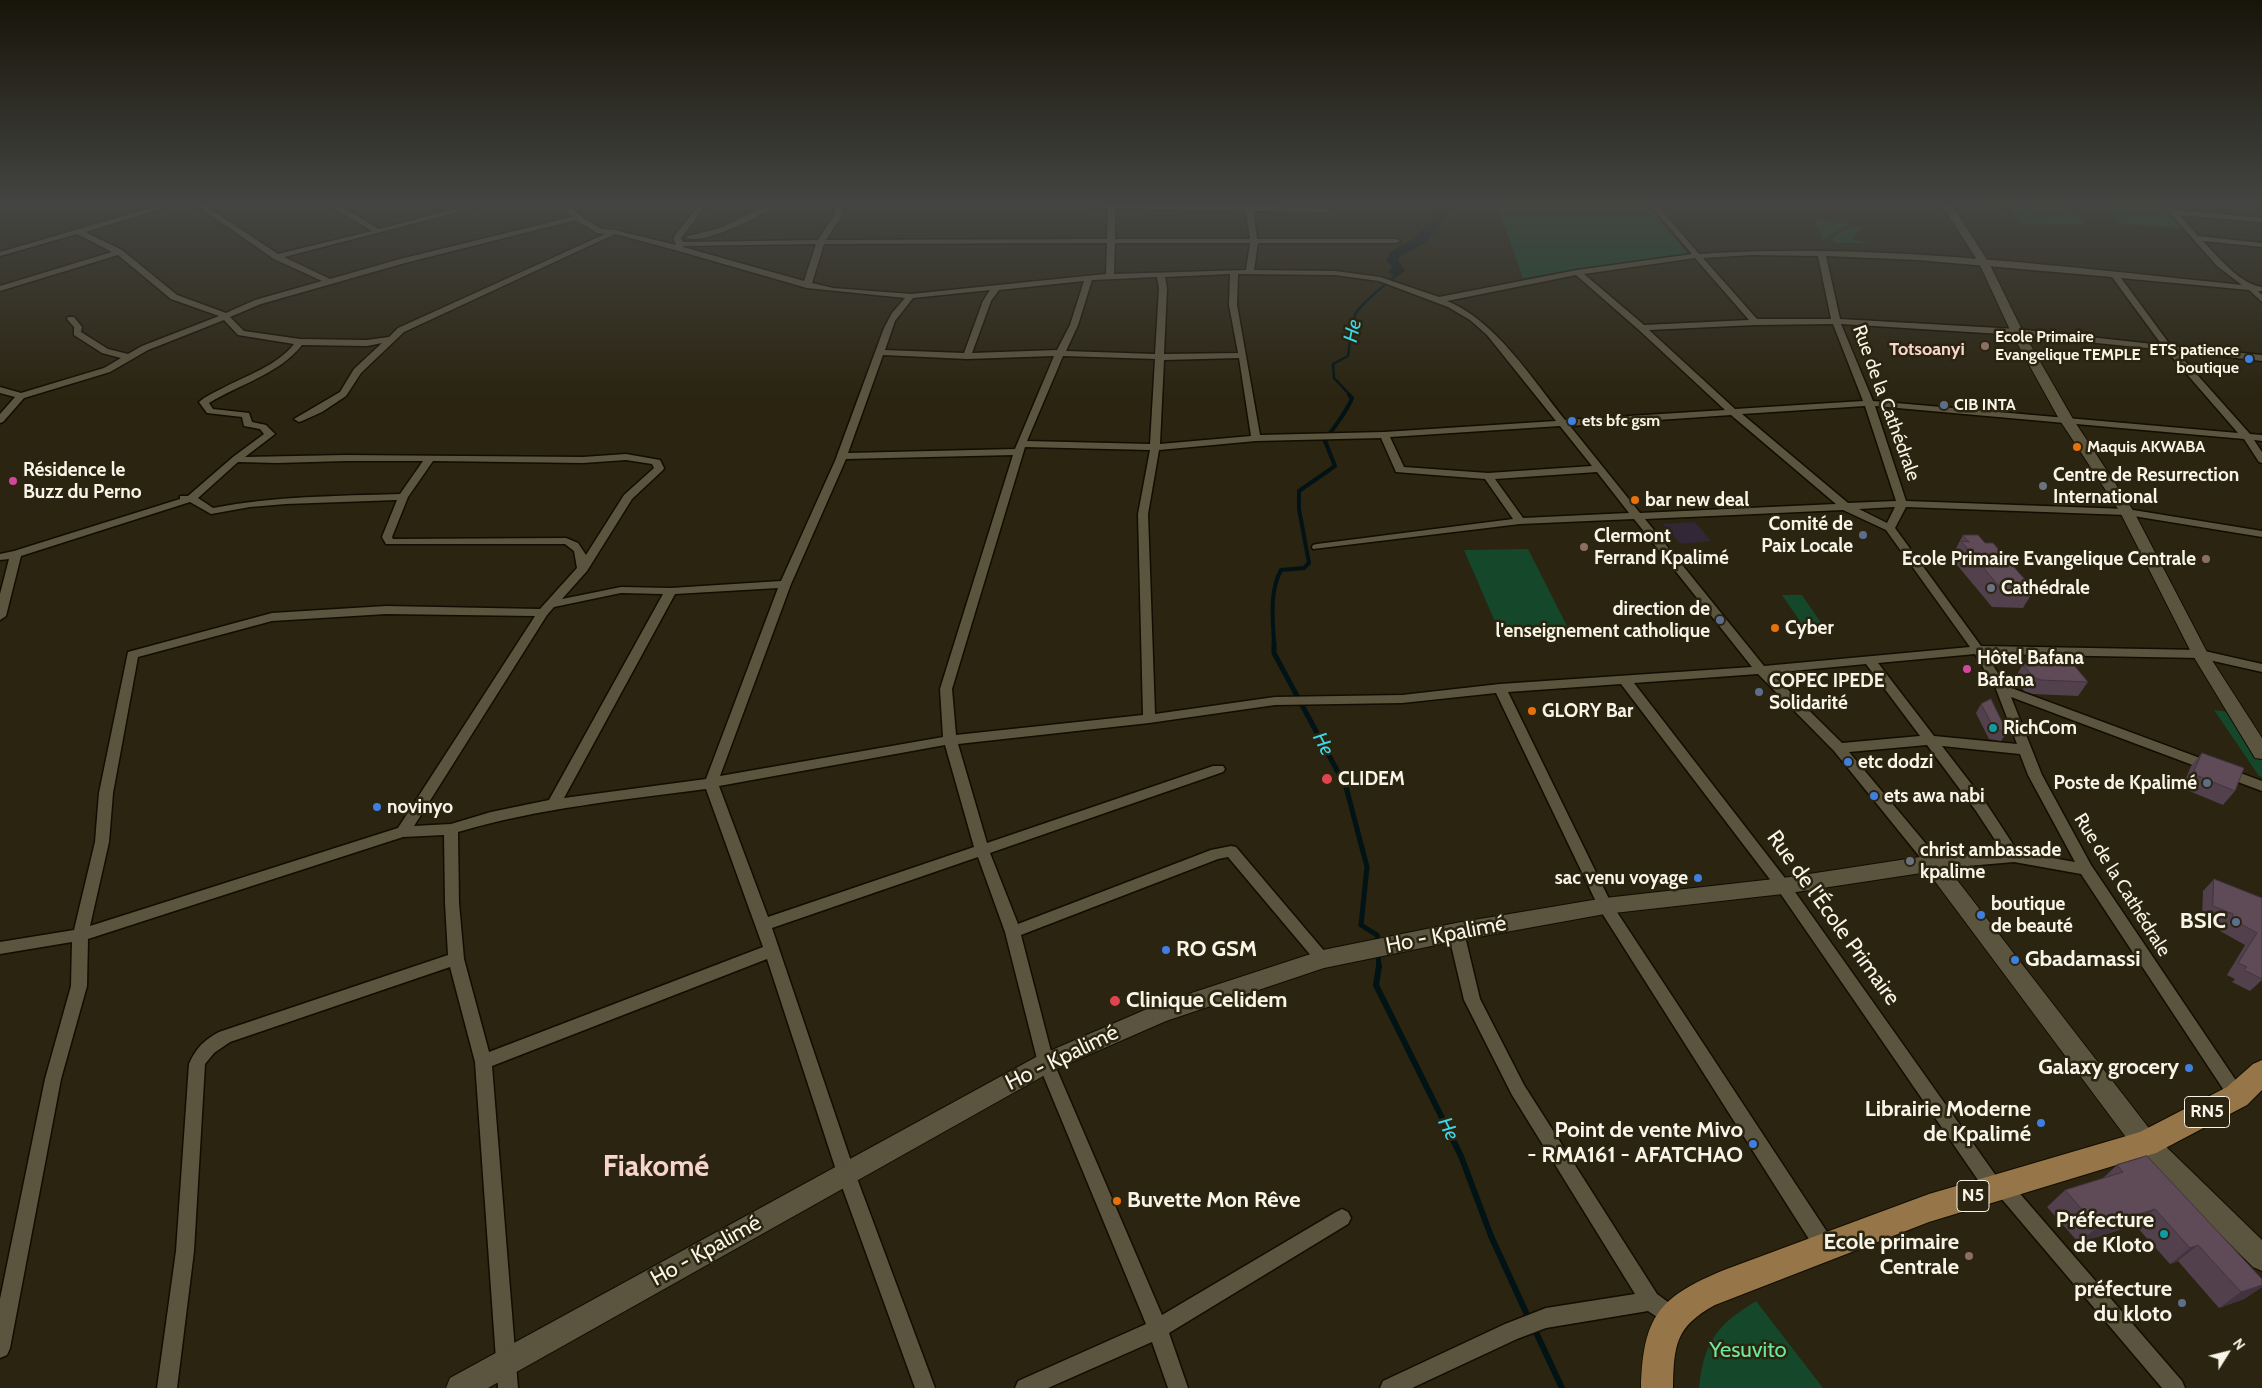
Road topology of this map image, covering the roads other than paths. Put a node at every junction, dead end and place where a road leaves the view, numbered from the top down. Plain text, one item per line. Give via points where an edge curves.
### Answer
1 (62, 270) edge
2 (141, 270) edge
3 (304, 270) edge
4 (372, 270) edge
5 (532, 270) edge
6 (759, 270) edge
7 (813, 270) edge
8 (1110, 270) edge
9 (1594, 270) edge
10 (1709, 270) edge
11 (1825, 270) edge
12 (1987, 270) edge
13 (2064, 270) edge
14 (2227, 270) edge
15 (1234, 272) junction
16 (1250, 272) joint
17 (1577, 272) junction
18 (1161, 274) junction
19 (2114, 274) junction
20 (1110, 276) junction
21 (1088, 278) junction
22 (327, 281) junction
23 (808, 286) junction
24 (997, 286) junction
25 (2251, 288) junction
26 (0, 289) edge
27 (2262, 289) edge
28 (911, 296) junction
29 (1438, 300) junction
30 (2262, 300) edge
31 (224, 315) junction
32 (71, 319) dead end
33 (1836, 321) junction
34 (1755, 322) junction
35 (1642, 328) junction
36 (2018, 332) junction
37 (391, 339) junction
38 (300, 342) junction
39 (2169, 349) junction
40 (880, 352) junction
41 (1060, 353) junction
42 (1243, 355) junction
43 (967, 356) junction
44 (128, 357) junction
45 (1159, 357) junction
46 (2262, 358) edge
47 (0, 390) edge
48 (21, 396) junction
49 (1869, 403) junction
50 (1732, 411) junction
51 (299, 419) dead end
52 (2066, 419) junction
53 (0, 420) edge
54 (1563, 422) junction
55 (1384, 435) junction
56 (2246, 437) junction
57 (1256, 438) junction
58 (2262, 438) edge
59 (1020, 448) junction
60 (1155, 448) junction
61 (842, 456) junction
62 (236, 459) junction
63 (428, 460) junction
64 (2262, 460) edge
65 (1598, 469) junction
66 (1488, 476) junction
67 (185, 498) junction
68 (403, 498) junction
69 (1902, 504) junction
70 (1846, 507) junction
71 (2127, 512) junction
72 (1638, 516) junction
73 (1520, 521) junction
74 (1890, 528) junction
75 (2262, 534) edge
76 (1317, 547) dead end
77 (16, 554) junction
78 (0, 557) edge
79 (583, 569) junction
80 (785, 584) junction
81 (671, 592) junction
82 (546, 609) junction
83 (0, 616) edge
84 (1978, 650) junction
85 (2200, 654) junction
86 (1870, 661) junction
87 (2262, 668) edge
88 (1761, 670) junction
89 (1624, 679) junction
90 (1500, 688) junction
91 (2002, 689) junction
92 (1149, 719) junction
93 (950, 740) junction
94 (1929, 740) junction
95 (1839, 748) junction
96 (2026, 750) junction
97 (2262, 753) edge
98 (1218, 769) dead end
99 (711, 783) junction
100 (2262, 786) edge
101 (554, 804) junction
102 (451, 829) junction
103 (403, 832) junction
104 (982, 849) junction
105 (2014, 858) junction
106 (1933, 863) junction
107 (2086, 869) junction
108 (1783, 886) junction
109 (1606, 906) junction
110 (763, 925) junction
111 (1013, 932) junction
112 (1456, 932) junction
113 (80, 935) junction
114 (0, 948) edge
115 (772, 950) junction
116 (456, 959) junction
117 (1322, 959) junction
118 (483, 1062) junction
119 (1046, 1063) junction
120 (2253, 1086) edge
121 (2146, 1144) junction
122 (846, 1173) junction
123 (1999, 1188) junction
124 (1342, 1218) dead end
125 (1814, 1252) junction
126 (2262, 1258) edge
127 (1661, 1309) junction
128 (1158, 1329) junction
129 (0, 1348) edge
130 (505, 1364) junction
131 (167, 1388) edge
132 (460, 1388) edge
133 (508, 1388) edge
134 (925, 1388) edge
135 (1025, 1388) edge
136 (1178, 1388) edge
137 (1390, 1388) edge
138 (1657, 1388) edge
139 (2175, 1388) edge

1 - 26 street
2 - 31 street via 174,297
3 - 22 street
4 - 22 street
5 - 37 street via 401,330
6 - 23 street
7 - 23 street
8 - 20 street
9 - 17 street
10 - 34 street
11 - 33 street, Rue de la Cathédrale
12 - 36 main road
13 - 19 street
14 - 25 street
15 - 16 street
15 - 18 street
15 - 42 street via 1233,305
16 - 29 street via 1334,273 1380,279
17 - 29 street
17 - 35 street
18 - 20 street
18 - 45 street
19 - 25 street
19 - 39 street
20 - 21 street
21 - 24 street
21 - 41 street via 1074,325
22 - 31 street
23 - 28 street
24 - 28 street
24 - 43 street via 987,301
25 - 27 street
25 - 30 street
28 - 40 street via 896,309
29 - 54 street via 1473,318 1490,332
31 - 38 street via 241,333
31 - 44 street
32 - 44 street via 78,327 77,334 105,351
33 - 34 street
33 - 36 street
33 - 49 street, Rue de la Cathédrale
34 - 35 street
35 - 50 street
36 - 39 street
36 - 52 main road
37 - 38 street via 367,344
37 - 51 street via 357,371 343,394
38 - 62 street via 294,352 280,361 204,402 210,411 246,415 248,424 263,427 270,434
39 - 46 street
39 - 56 street
40 - 43 street
40 - 61 street
41 - 43 street
41 - 45 street
41 - 59 street
42 - 45 street
42 - 57 street
44 - 48 street via 107,370
45 - 60 street
47 - 48 street
48 - 53 street
49 - 50 street
49 - 52 street
49 - 69 street, Rue de la Cathédrale
50 - 54 street
50 - 70 street
52 - 56 street
52 - 71 main road
54 - 55 street
54 - 65 street
55 - 57 street
55 - 66 street via 1400,470
56 - 58 street
56 - 64 street
57 - 60 street
59 - 60 street
59 - 61 street
59 - 93 street via 946,688
60 - 92 street via 1143,514
61 - 80 street
62 - 63 street via 281,462 340,458
62 - 67 street
63 - 68 street
63 - 79 street via 633,458 656,462 659,468 628,497
65 - 66 street
65 - 72 street
66 - 73 street
67 - 68 street via 204,504 211,510 286,501
67 - 77 street
68 - 79 street via 387,537 390,542 560,540 572,542 580,550
69 - 70 street
69 - 71 street
69 - 74 street, Rue de la Cathédrale
70 - 72 street
70 - 74 street
71 - 75 street
71 - 85 main road
72 - 73 street
72 - 88 street
73 - 76 street
74 - 84 street, Rue de la Cathédrale
77 - 78 street
77 - 83 street
79 - 82 street
80 - 81 street
80 - 99 street
81 - 82 street via 621,590
81 - 101 street
82 - 103 street
82 - 113 street via 386,610 272,617 132,655 106,793 102,842
84 - 85 street
84 - 86 street
84 - 91 street, Rue de la Cathédrale
85 - 87 street
85 - 97 main road
86 - 88 street
86 - 94 street
88 - 89 street
88 - 95 street
89 - 90 street
89 - 108 street, Rue de l'École Primaire
90 - 92 street via 1402,699 1275,701
90 - 109 street
91 - 96 street, Rue de la Cathédrale
91 - 100 street
92 - 93 street
93 - 99 street
93 - 104 street
94 - 95 street
94 - 96 street
94 - 105 street via 1981,807
95 - 106 street
96 - 107 street, Rue de la Cathédrale via 2035,775
98 - 104 street
99 - 101 street
99 - 110 street
101 - 102 street
102 - 103 street
102 - 116 street
103 - 113 street
104 - 110 street
104 - 111 street
105 - 106 street
105 - 107 street
106 - 108 main road, Ho - Kpalimé
106 - 121 main road
107 - 120 street, Rue de la Cathédrale
108 - 109 main road, Ho - Kpalimé
108 - 123 street, Rue de l'École Primaire
109 - 112 main road, Ho - Kpalimé
109 - 125 street
110 - 115 street
111 - 117 street via 1232,850
111 - 119 street
112 - 117 main road, Ho - Kpalimé
112 - 127 street via 1472,1000 1518,1090
113 - 114 street
113 - 129 street via 79,986 53,1080
115 - 118 street
115 - 122 street
116 - 118 street
116 - 131 street via 225,1037 205,1049 197,1064 185,1251
117 - 119 main road, Ho - Kpalimé via 1161,1013
118 - 130 street
119 - 122 main road, Ho - Kpalimé
119 - 128 street
120 - 121 main road, RN5 / RN5
121 - 123 main road, N5
121 - 126 main road
122 - 130 main road, Ho - Kpalimé
122 - 134 street
123 - 125 main road, N5 via 1929,1208
123 - 139 street, Rue de l'École Primaire
124 - 128 street
125 - 127 main road, N5
127 - 137 street via 1546,1318
127 - 138 main road via 1662,1346
128 - 135 street
128 - 136 street
130 - 132 main road, Ho - Kpalimé
130 - 133 street

